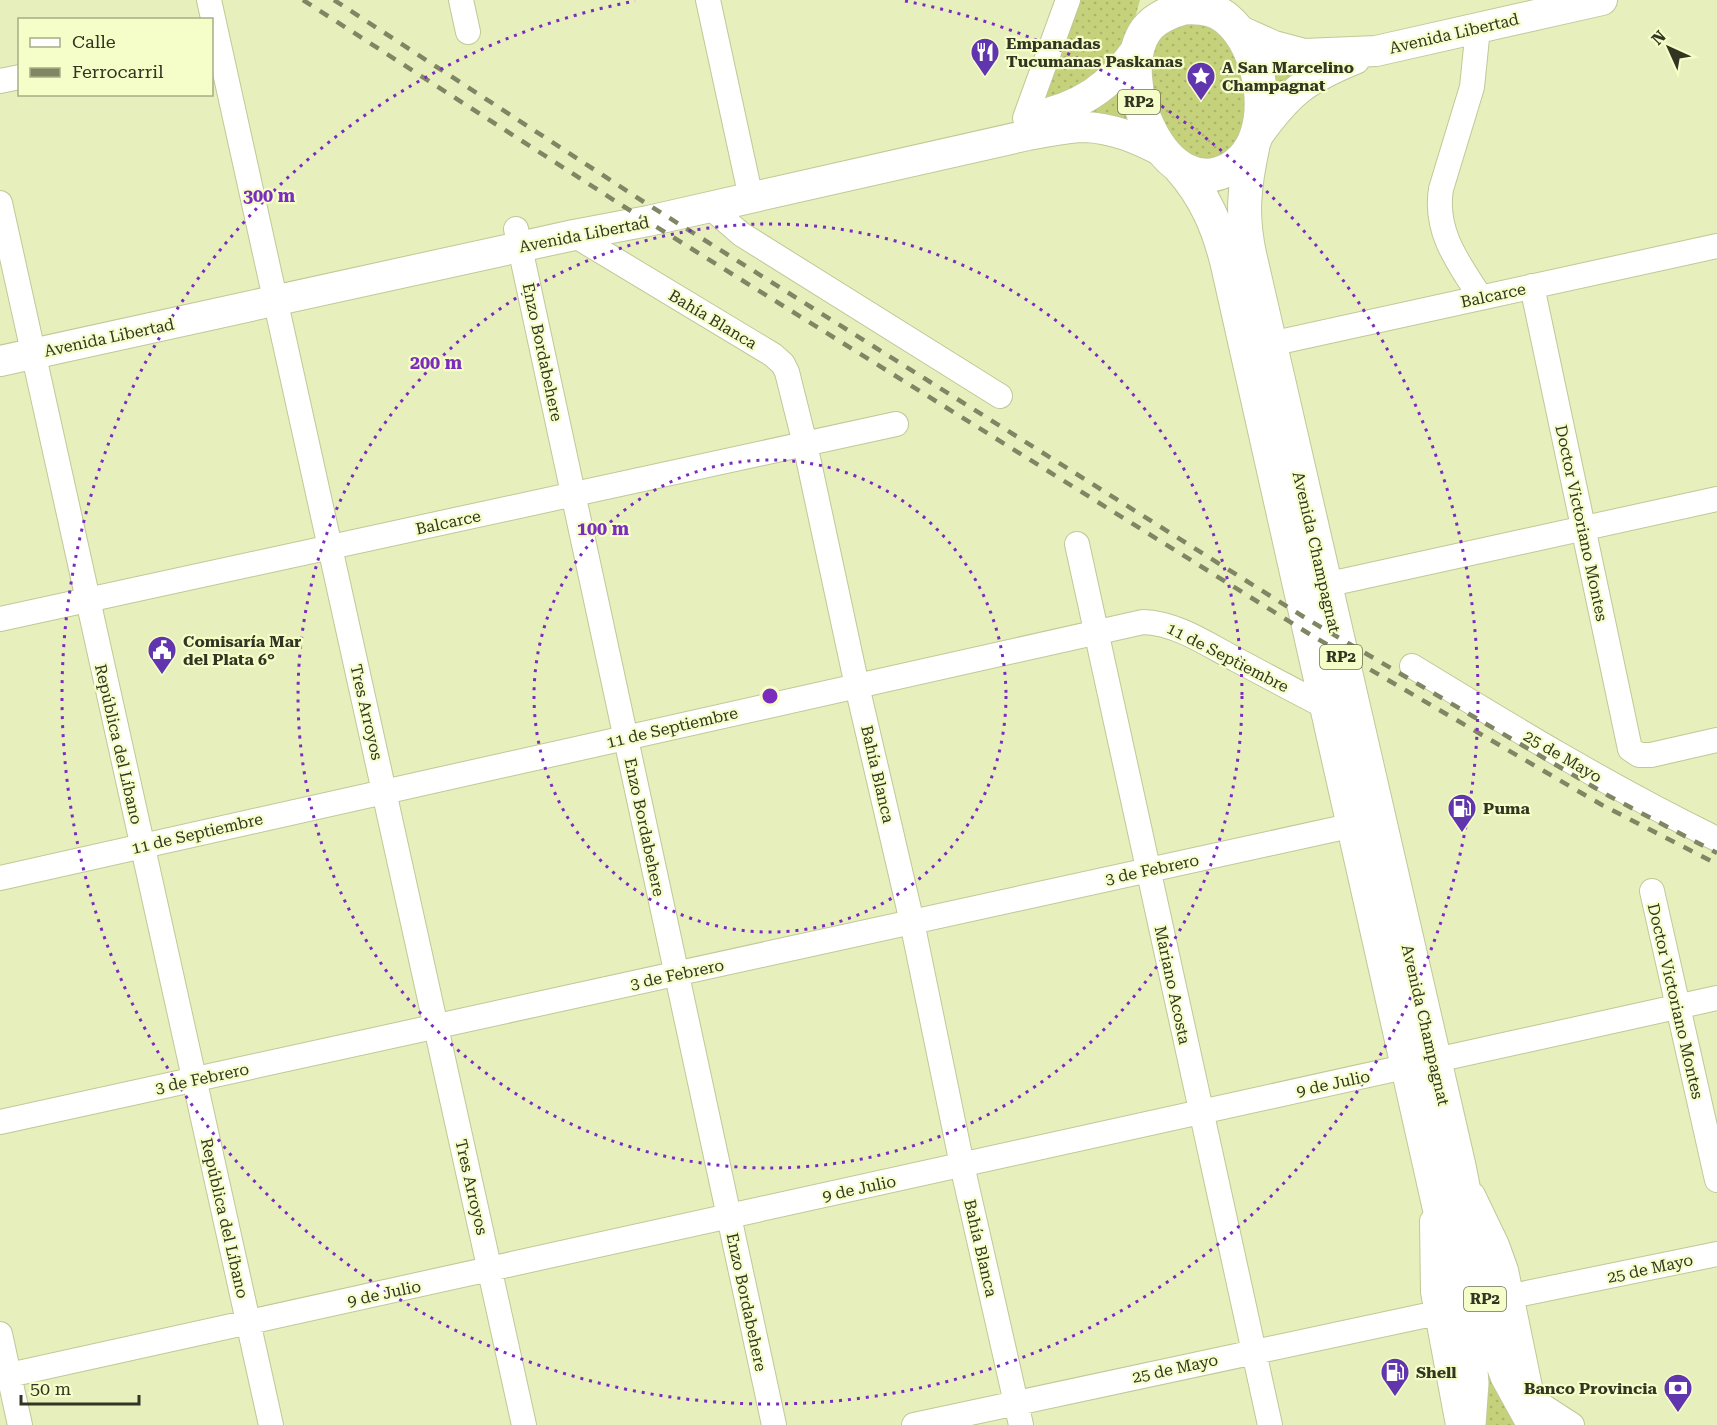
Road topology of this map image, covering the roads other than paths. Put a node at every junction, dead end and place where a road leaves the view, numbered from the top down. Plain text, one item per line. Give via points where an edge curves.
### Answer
1 (209, 0) edge
2 (461, 0) edge
3 (708, 0) edge
4 (1068, 0) edge
5 (1602, 0) edge
6 (1225, 16) edge
7 (212, 18) edge
8 (1146, 25) edge
9 (1478, 28) junction
10 (214, 32) edge
11 (468, 32) dead end
12 (1376, 51) junction
13 (18, 77) edge
14 (0, 81) edge
15 (1025, 118) junction
16 (1255, 142) junction
17 (1173, 160) junction
18 (749, 189) junction
19 (0, 203) edge
20 (710, 207) junction
21 (574, 235) junction
22 (518, 238) junction
23 (1717, 246) edge
24 (1532, 286) junction
25 (273, 292) junction
26 (1481, 298) junction
27 (20, 344) edge
28 (1270, 344) junction
29 (0, 361) edge
30 (1000, 396) dead end
31 (896, 424) dead end
32 (806, 444) junction
33 (574, 494) junction
34 (1717, 499) edge
35 (1584, 529) junction
36 (1077, 544) dead end
37 (330, 548) junction
38 (1325, 585) junction
39 (87, 600) junction
40 (0, 619) edge
41 (1095, 632) junction
42 (1412, 666) dead end
43 (857, 686) junction
44 (1328, 708) junction
45 (626, 738) junction
46 (1717, 741) edge
47 (384, 792) junction
48 (1354, 825) junction
49 (1717, 839) edge
50 (142, 846) junction
51 (1148, 870) junction
52 (0, 878) edge
53 (1652, 891) dead end
54 (912, 922) junction
55 (677, 974) junction
56 (1717, 998) edge
57 (1677, 1007) junction
58 (437, 1027) junction
59 (1421, 1064) junction
60 (194, 1080) junction
61 (1201, 1112) junction
62 (0, 1122) edge
63 (962, 1165) junction
64 (1445, 1170) junction
65 (1717, 1180) edge
66 (729, 1217) junction
67 (1717, 1254) edge
68 (491, 1269) junction
69 (1512, 1296) junction
70 (1437, 1313) junction
71 (248, 1323) junction
72 (0, 1334) edge
73 (1254, 1352) junction
74 (4, 1376) edge
75 (1018, 1414) edge
76 (1535, 1416) edge
77 (1459, 1422) edge
78 (20, 1425) edge
79 (271, 1425) edge
80 (524, 1425) edge
81 (774, 1425) edge
82 (914, 1425) edge
83 (1270, 1425) edge
84 (1572, 1425) edge

1 - 7 street, Tres Arroyos
2 - 11 street
3 - 18 street
4 - 15 street
5 - 9 main road, Avenida Libertad
6 - 8 highway via 1202,8 1184,8
6 - 12 main road, Avenida Libertad via 1274,46 1304,54
6 - 16 highway, RP2 via 1251,56 1261,93
8 - 15 main road, Avenida Libertad via 1114,76 1082,101 1054,113
8 - 17 highway, RP2 via 1136,67 1138,98 1146,123
9 - 12 main road, Avenida Libertad
9 - 26 street via 1472,87 1441,189 1440,206 1449,248
10 - 25 street, Tres Arroyos
12 - 16 main road, Avenida Libertad via 1301,86 1281,105
13 - 14 street
15 - 18 main road, Avenida Libertad
16 - 17 highway via 1241,161 1226,171 1196,173
16 - 28 highway, Avenida Champagnat / RP2 via 1244,196 1245,234
17 - 18 main road, Avenida Libertad via 1119,133 1070,128
17 - 44 highway, Avenida Champagnat / RP2 via 1206,204 1224,252
18 - 20 main road, Avenida Libertad
18 - 22 main road, Avenida Libertad
19 - 27 street, República del Líbano
20 - 21 main road, Avenida Libertad
20 - 30 street via 741,234
21 - 22 main road, Avenida Libertad
21 - 32 street, Bahía Blanca via 778,359 787,372
22 - 25 main road, Avenida Libertad
22 - 33 street, Enzo Bordabehere
23 - 24 street, Balcarce
24 - 26 street, Balcarce
24 - 35 street, Doctor Victoriano Montes
25 - 27 main road, Avenida Libertad
25 - 37 street, Tres Arroyos
26 - 28 street, Balcarce
27 - 29 main road, Avenida Libertad
27 - 39 street, República del Líbano
28 - 38 highway, Avenida Champagnat / RP2
31 - 32 street, Balcarce
32 - 33 street, Balcarce
32 - 43 street, Bahía Blanca
33 - 37 street, Balcarce
33 - 45 street, Enzo Bordabehere
34 - 35 street
35 - 38 street
35 - 46 street, Doctor Victoriano Montes via 1630,749 1639,755 1651,755
36 - 41 street, Mariano Acosta
37 - 39 street, Balcarce
37 - 47 street, Tres Arroyos
38 - 59 highway, Avenida Champagnat / RP2
39 - 40 street, Balcarce
39 - 50 street, República del Líbano
41 - 43 street, 11 de Septiembre
41 - 44 street, 11 de Septiembre via 1157,622
41 - 51 street, Mariano Acosta
42 - 49 street, 25 de Mayo via 1535,741
43 - 45 street, 11 de Septiembre
43 - 54 street, Bahía Blanca
44 - 48 highway, Avenida Champagnat / RP2
45 - 47 street, 11 de Septiembre
45 - 55 street, Enzo Bordabehere
47 - 50 street, 11 de Septiembre
47 - 58 street, Tres Arroyos
48 - 51 street, 3 de Febrero
48 - 59 highway, Avenida Champagnat / RP2
50 - 52 street, 11 de Septiembre
50 - 60 street, República del Líbano
51 - 54 street, 3 de Febrero
51 - 61 street, Mariano Acosta
53 - 57 street, Doctor Victoriano Montes
54 - 55 street, 3 de Febrero
54 - 63 street, Bahía Blanca
55 - 58 street, 3 de Febrero
55 - 66 street, Enzo Bordabehere
56 - 57 street, 9 de Julio
57 - 59 street, 9 de Julio
57 - 65 street, Doctor Victoriano Montes
58 - 60 street, 3 de Febrero
58 - 68 street, Tres Arroyos
59 - 61 street, 9 de Julio
59 - 64 highway, Avenida Champagnat / RP2
60 - 62 street, 3 de Febrero
60 - 71 street, República del Líbano
61 - 63 street, 9 de Julio
61 - 73 street, Mariano Acosta
63 - 66 street, 9 de Julio
63 - 75 street, Bahía Blanca
64 - 69 street, Avenida Champagnat via 1497,1245
64 - 70 street, Avenida Champagnat via 1432,1266
64 - 76 highway, Avenida Champagnat / RP2 via 1493,1338 1507,1376
64 - 77 highway, Avenida Champagnat / RP2 via 1473,1383
66 - 68 street, 9 de Julio
66 - 81 street, Enzo Bordabehere
67 - 69 street, 25 de Mayo
68 - 71 street, 9 de Julio
68 - 80 street, Tres Arroyos
69 - 76 street, Avenida Champagnat
70 - 73 street, 25 de Mayo
70 - 77 street, Avenida Champagnat
71 - 74 street, 9 de Julio
71 - 79 street, República del Líbano
72 - 74 street
73 - 75 street, 25 de Mayo
73 - 83 street, Mariano Acosta
74 - 78 street
75 - 82 street, 25 de Mayo
76 - 84 street

